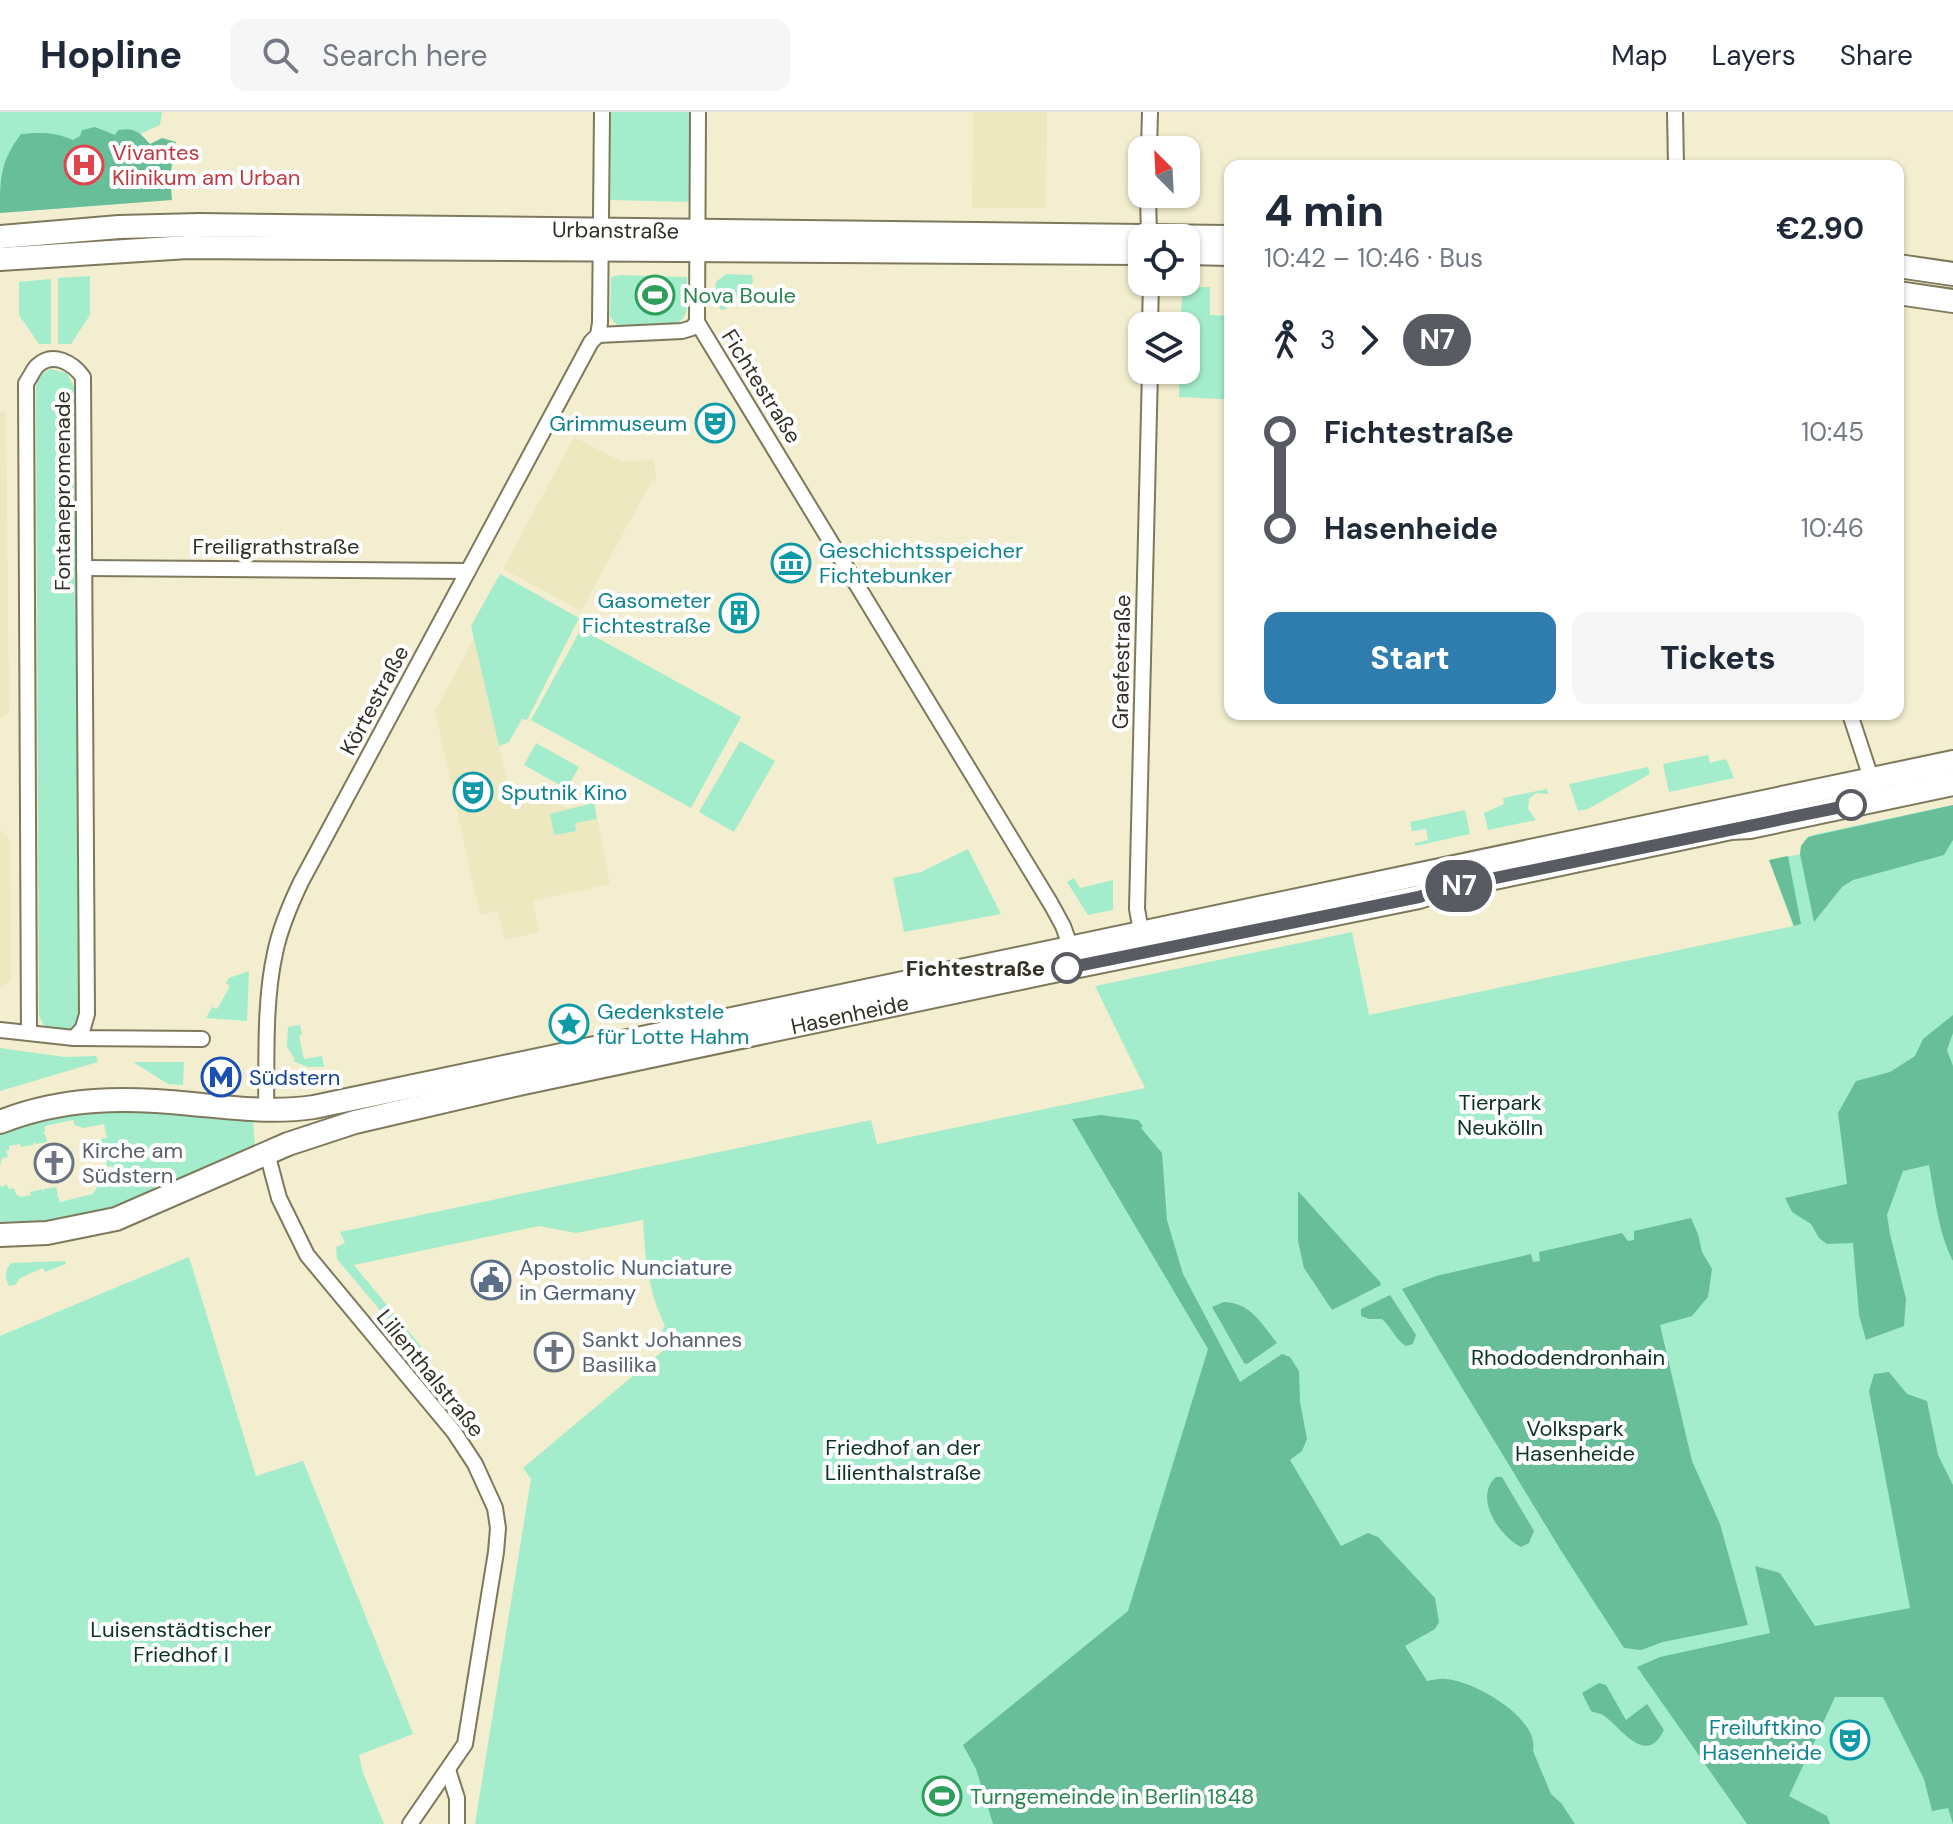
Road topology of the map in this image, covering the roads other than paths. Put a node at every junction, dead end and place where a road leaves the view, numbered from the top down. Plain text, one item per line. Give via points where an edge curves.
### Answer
1 (602, 112) edge
2 (698, 112) edge
3 (1150, 112) edge
4 (1675, 112) edge
5 (1149, 136) edge
6 (1676, 160) edge
7 (0, 237) edge
8 (1224, 237) edge
9 (601, 239) junction
10 (1200, 239) edge
11 (698, 240) junction
12 (1128, 242) edge
13 (1200, 253) edge
14 (1224, 254) edge
15 (0, 259) edge
16 (1904, 267) edge
17 (1953, 274) edge
18 (1904, 294) edge
19 (1953, 301) edge
20 (697, 322) junction
21 (598, 335) junction
22 (1150, 384) edge
23 (84, 568) junction
24 (468, 571) junction
25 (1852, 720) edge
26 (1953, 762) edge
27 (1937, 780) edge
28 (1874, 789) junction
29 (1143, 943) junction
30 (1071, 948) junction
31 (0, 1030) edge
32 (29, 1033) junction
33 (74, 1038) junction
34 (202, 1039) dead end
35 (314, 1107) junction
36 (266, 1111) junction
37 (0, 1122) edge
38 (319, 1133) junction
39 (267, 1153) junction
40 (0, 1235) edge
41 (448, 1770) junction
42 (410, 1824) edge
43 (457, 1824) edge

1 - 9 street, Körtestraße
2 - 11 street, Fichtestraße
3 - 5 street
4 - 6 street
7 - 9 main road, Urbanstraße via 179,225
8 - 10 main road, Urbanstraße
9 - 11 main road, Urbanstraße
9 - 15 main road, Urbanstraße via 162,247
9 - 21 street, Körtestraße
11 - 12 main road, Urbanstraße
11 - 20 street, Fichtestraße
13 - 14 main road
16 - 17 main road
18 - 19 main road
20 - 21 street via 682,331
20 - 30 street, Fichtestraße via 1015,843
21 - 24 street, Körtestraße
22 - 29 street, Graefestraße via 1137,909
23 - 24 street, Freiligrathstraße
23 - 32 street, Fontanepromenade via 83,377 77,368 54,359 37,366 26,383
23 - 33 street, Fontanepromenade via 87,1014
24 - 36 street, Körtestraße via 283,922 271,979
25 - 28 street
26 - 27 main road, Hasenheide
27 - 28 main road, Hasenheide
28 - 29 main road, Hasenheide
29 - 30 main road, Hasenheide
29 - 38 main road, Hasenheide
30 - 35 main road, Hasenheide
31 - 32 street
32 - 33 street
33 - 34 street
35 - 36 main road, Hasenheide
35 - 38 main road
36 - 37 main road via 100,1099 47,1106
36 - 39 main road
38 - 39 main road, Hasenheide
39 - 40 main road via 116,1219 47,1233
39 - 41 street, Lilienthalstraße via 279,1198 307,1255 454,1432 495,1508 496,1552 465,1744
41 - 42 street, Lilienthalstraße
41 - 43 street via 457,1798

